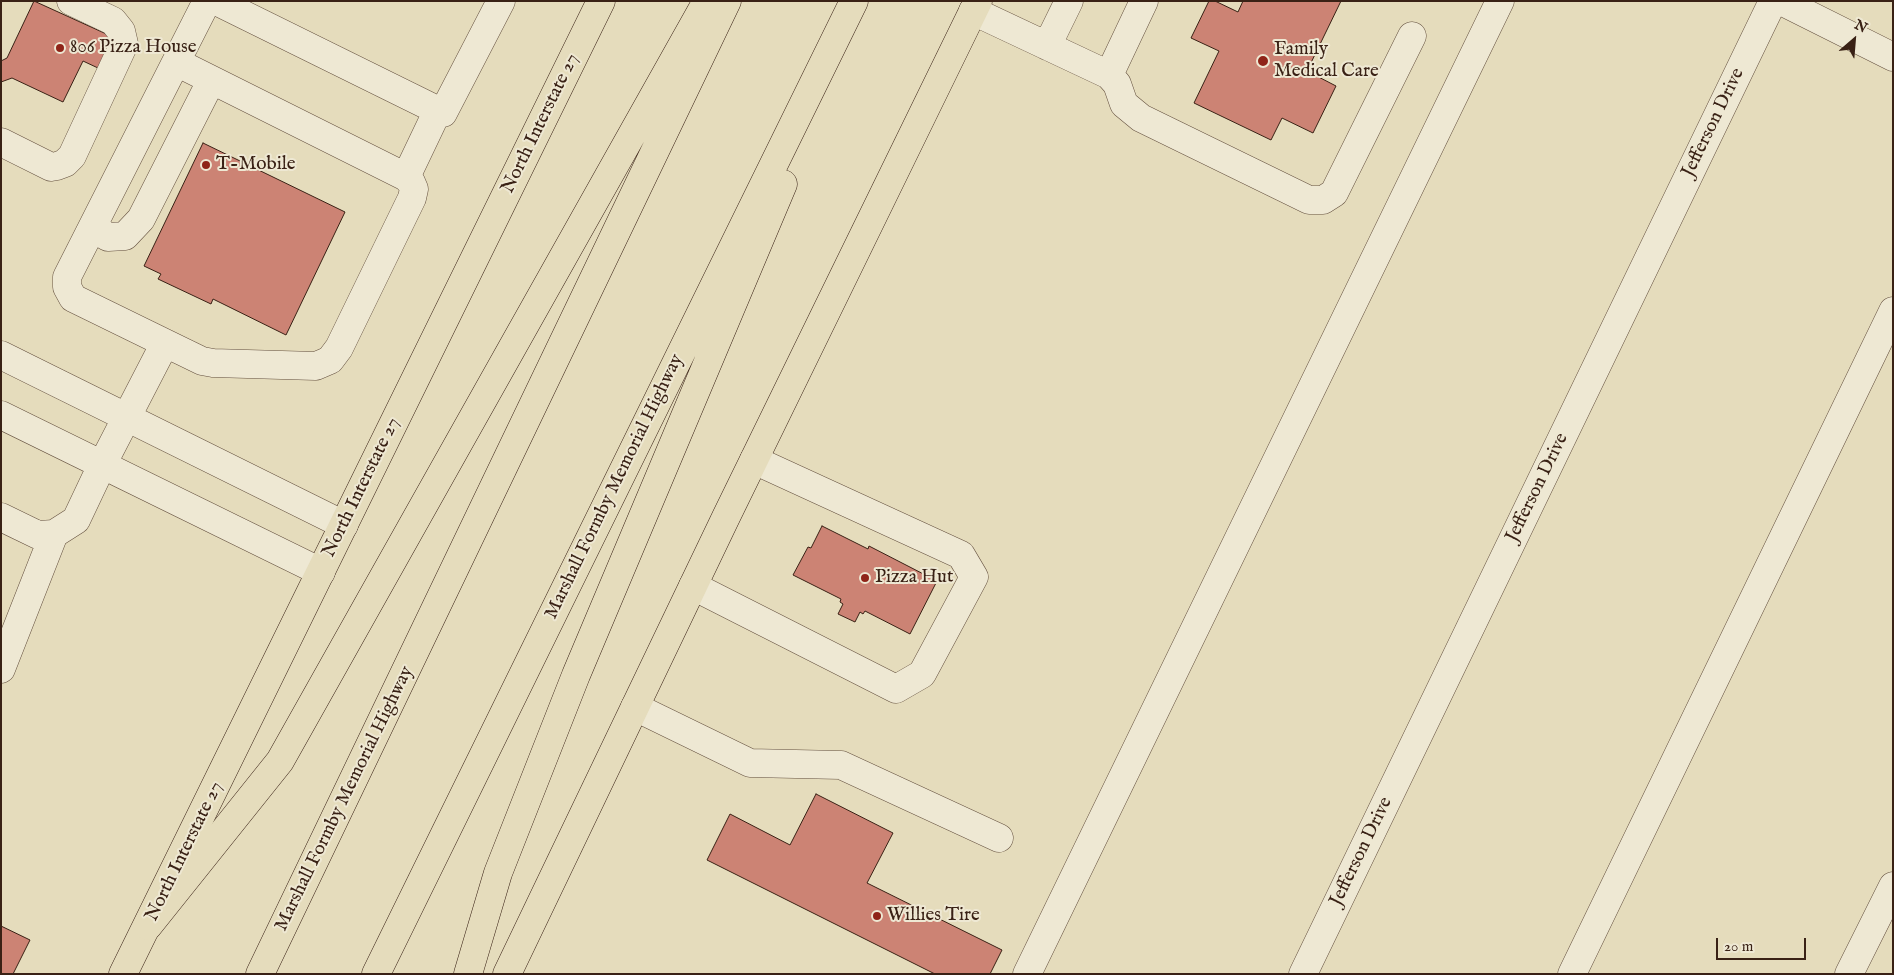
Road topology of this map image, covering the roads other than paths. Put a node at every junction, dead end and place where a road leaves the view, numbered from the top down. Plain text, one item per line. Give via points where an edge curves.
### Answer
1 (71, 1) edge
2 (207, 1) edge
3 (216, 1) edge
4 (501, 1) edge
5 (601, 1) edge
6 (707, 1) edge
7 (727, 1) edge
8 (854, 1) edge
9 (860, 1) edge
10 (1069, 1) edge
11 (1144, 1) edge
12 (1500, 1) edge
13 (1773, 1) edge
14 (1781, 1) edge
15 (976, 6) edge
16 (1412, 36) dead end
17 (1047, 46) junction
18 (1893, 57) edge
19 (176, 62) junction
20 (1109, 75) junction
21 (211, 81) junction
22 (437, 112) junction
23 (1, 142) edge
24 (406, 177) junction
25 (92, 228) junction
26 (1893, 311) edge
27 (165, 342) junction
28 (1, 355) edge
29 (1, 415) edge
30 (127, 417) junction
31 (754, 460) junction
32 (102, 464) junction
33 (1, 517) edge
34 (344, 524) junction
35 (54, 534) junction
36 (321, 572) junction
37 (693, 586) junction
38 (1, 669) edge
39 (635, 707) junction
40 (999, 838) dead end
41 (1893, 886) edge
42 (148, 926) junction
43 (124, 974) edge
44 (260, 974) edge
45 (376, 974) edge
46 (468, 974) edge
47 (507, 974) edge
48 (1028, 974) edge
49 (1303, 974) edge
50 (1572, 974) edge
51 (1849, 974) edge

1 - 23 street via 113,22 121,31 124,44 72,156 65,163 50,167
2 - 19 street
3 - 22 street
4 - 22 street via 446,110
5 - 34 main road, North Interstate 27
6 - 42 main road via 280,761
7 - 44 main road, Marshall Formby Memorial Highway
8 - 45 main road, Marshall Formby Memorial Highway
9 - 46 main road via 576,675 498,873
10 - 17 street
11 - 20 street
12 - 48 street
13 - 49 street, Jefferson Drive
14 - 18 street
15 - 17 street
15 - 31 main road
16 - 20 street via 1334,193 1323,200 1309,200 1141,118 1124,104 1117,84
17 - 20 street
19 - 21 street
19 - 25 street
21 - 24 street
21 - 25 street via 141,219 125,236 108,237
22 - 24 street
24 - 27 street via 414,188 412,198 339,348 330,360 316,366 214,363 202,361
25 - 27 street via 67,277 67,287 73,298
26 - 50 street
27 - 30 street
28 - 30 street
29 - 32 street
30 - 32 street
30 - 34 street
31 - 37 main road
31 - 37 street via 961,555 974,577 922,674 896,689
32 - 35 street via 76,520
32 - 36 street
33 - 35 street via 38,535
34 - 36 main road, North Interstate 27
35 - 38 street
36 - 42 main road, North Interstate 27
37 - 39 main road
39 - 40 street via 750,763 841,765
39 - 47 main road
41 - 51 street
42 - 43 main road, North Interstate 27

